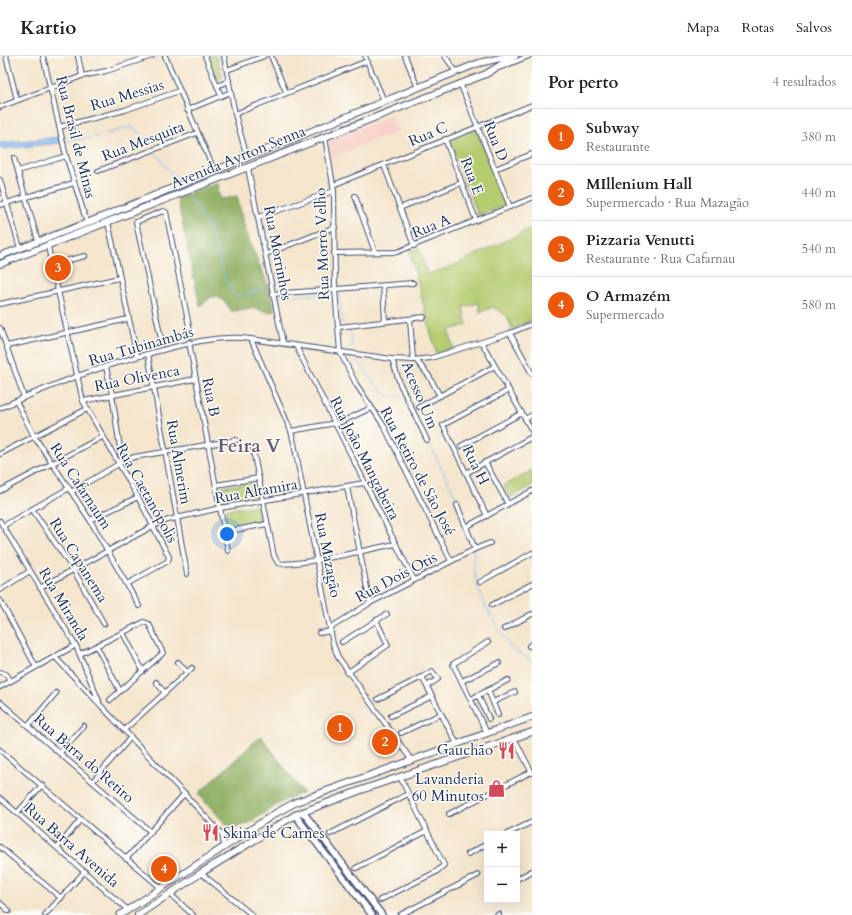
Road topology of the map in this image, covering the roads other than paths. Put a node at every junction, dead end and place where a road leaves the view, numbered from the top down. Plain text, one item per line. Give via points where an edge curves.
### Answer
1 (6, 56) edge
2 (43, 56) edge
3 (78, 56) edge
4 (152, 56) edge
5 (165, 56) edge
6 (205, 56) edge
7 (224, 56) edge
8 (264, 56) edge
9 (271, 56) edge
10 (405, 56) edge
11 (444, 56) edge
12 (498, 56) edge
13 (509, 56) edge
14 (515, 56) edge
15 (529, 56) edge
16 (145, 57) edge
17 (366, 58) edge
18 (479, 63) junction
19 (227, 70) junction
20 (456, 72) junction
21 (486, 74) junction
22 (82, 76) junction
23 (228, 81) junction
24 (460, 83) junction
25 (217, 86) junction
26 (51, 87) junction
27 (418, 88) junction
28 (179, 91) junction
29 (230, 92) junction
30 (286, 92) junction
31 (221, 96) junction
32 (17, 100) junction
33 (384, 101) junction
34 (532, 105) edge
35 (0, 107) edge
36 (187, 110) junction
37 (235, 114) junction
38 (478, 126) junction
39 (59, 127) junction
40 (197, 133) junction
41 (325, 137) junction
42 (446, 139) junction
43 (532, 154) edge
44 (66, 156) junction
45 (247, 157) junction
46 (14, 158) dead end
47 (384, 165) junction
48 (248, 168) junction
49 (214, 170) junction
50 (495, 170) junction
51 (18, 171) junction
52 (98, 171) dead end
53 (0, 180) edge
54 (74, 183) junction
55 (461, 183) junction
56 (333, 185) junction
57 (334, 191) junction
58 (355, 196) dead end
59 (25, 197) junction
60 (532, 198) edge
61 (6, 203) junction
62 (156, 204) junction
63 (0, 205) edge
64 (510, 207) junction
65 (400, 208) junction
66 (159, 212) junction
67 (259, 217) junction
68 (476, 220) junction
69 (108, 222) junction
70 (87, 223) junction
71 (334, 227) junction
72 (67, 230) junction
73 (69, 238) junction
74 (38, 241) junction
75 (414, 246) junction
76 (48, 247) junction
77 (20, 248) junction
78 (375, 252) junction
79 (334, 253) junction
80 (0, 254) edge
81 (266, 254) junction
82 (85, 256) dead end
83 (0, 264) edge
84 (53, 264) junction
85 (119, 278) junction
86 (413, 283) dead end
87 (383, 286) junction
88 (335, 289) junction
89 (59, 291) junction
90 (273, 294) junction
91 (0, 304) edge
92 (424, 317) dead end
93 (128, 319) junction
94 (410, 319) junction
95 (385, 321) junction
96 (532, 324) edge
97 (339, 327) junction
98 (0, 328) edge
99 (68, 332) junction
100 (510, 334) junction
101 (191, 336) dead end
102 (252, 339) junction
103 (189, 342) junction
104 (482, 342) junction
105 (162, 343) dead end
106 (283, 343) junction
107 (7, 346) junction
108 (296, 346) junction
109 (340, 352) junction
110 (148, 354) junction
111 (137, 356) junction
112 (392, 359) junction
113 (415, 360) junction
114 (495, 366) junction
115 (106, 367) junction
116 (532, 374) edge
117 (78, 377) junction
118 (195, 379) junction
119 (153, 386) junction
120 (508, 390) junction
121 (112, 394) junction
122 (440, 396) junction
123 (24, 397) junction
124 (16, 401) junction
125 (83, 402) junction
126 (419, 407) dead end
127 (0, 408) edge
128 (371, 408) junction
129 (87, 409) junction
130 (522, 413) junction
131 (532, 415) edge
132 (525, 419) junction
133 (334, 423) junction
134 (291, 431) junction
135 (532, 431) edge
136 (34, 436) junction
137 (102, 437) junction
138 (532, 437) edge
139 (236, 440) dead end
140 (427, 440) dead end
141 (208, 444) junction
142 (461, 446) dead end
143 (253, 450) dead end
144 (164, 452) junction
145 (0, 454) edge
146 (485, 462) junction
147 (51, 464) junction
148 (120, 464) junction
149 (466, 473) junction
150 (258, 478) junction
151 (364, 483) junction
152 (216, 485) junction
153 (346, 487) junction
154 (70, 490) junction
155 (0, 491) edge
156 (532, 491) edge
157 (305, 495) junction
158 (138, 497) junction
159 (263, 502) junction
160 (508, 504) junction
161 (457, 505) dead end
162 (220, 508) junction
163 (32, 509) junction
164 (487, 516) junction
165 (177, 518) junction
166 (90, 520) junction
167 (0, 521) edge
168 (267, 524) junction
169 (3, 526) junction
170 (152, 526) junction
171 (466, 527) junction
172 (224, 532) junction
173 (490, 543) dead end
174 (395, 544) junction
175 (107, 550) junction
176 (473, 550) junction
177 (228, 551) dead end
178 (360, 551) junction
179 (532, 554) edge
180 (317, 559) junction
181 (451, 561) junction
182 (73, 569) junction
183 (30, 571) junction
184 (187, 574) dead end
185 (414, 580) junction
186 (480, 582) dead end
187 (127, 584) junction
188 (532, 584) edge
189 (40, 588) junction
190 (0, 590) edge
191 (0, 600) edge
192 (370, 602) junction
193 (492, 605) dead end
194 (139, 606) dead end
195 (387, 614) dead end
196 (532, 614) edge
197 (376, 620) junction
198 (104, 624) dead end
199 (504, 629) dead end
200 (330, 630) junction
201 (123, 633) junction
202 (319, 633) dead end
203 (342, 642) dead end
204 (488, 642) dead end
205 (76, 645) junction
206 (96, 647) junction
207 (80, 654) junction
208 (55, 657) junction
209 (338, 658) junction
210 (178, 662) dead end
211 (334, 662) dead end
212 (499, 663) dead end
213 (36, 667) junction
214 (192, 668) dead end
215 (143, 671) junction
216 (0, 672) edge
217 (187, 672) junction
218 (347, 673) junction
219 (422, 677) junction
220 (508, 680) dead end
221 (11, 681) junction
222 (156, 682) dead end
223 (462, 682) junction
224 (427, 686) junction
225 (0, 687) edge
226 (488, 690) junction
227 (120, 691) junction
228 (164, 692) junction
229 (516, 692) dead end
230 (56, 693) dead end
231 (478, 695) junction
232 (432, 696) junction
233 (378, 699) dead end
234 (471, 699) junction
235 (110, 700) dead end
236 (0, 702) edge
237 (493, 702) junction
238 (100, 703) junction
239 (441, 714) junction
240 (498, 715) dead end
241 (391, 716) dead end
242 (532, 717) edge
243 (489, 718) dead end
244 (28, 726) junction
245 (84, 726) dead end
246 (124, 730) junction
247 (532, 732) edge
248 (401, 733) dead end
249 (487, 733) junction
250 (131, 737) junction
251 (514, 738) junction
252 (457, 744) junction
253 (0, 750) edge
254 (60, 753) junction
255 (412, 761) junction
256 (532, 773) edge
257 (400, 777) junction
258 (356, 780) junction
259 (92, 781) junction
260 (42, 786) junction
261 (340, 786) junction
262 (364, 789) junction
263 (185, 793) junction
264 (408, 794) junction
265 (343, 797) junction
266 (0, 798) edge
267 (303, 812) junction
268 (17, 813) junction
269 (449, 814) dead end
270 (295, 815) junction
271 (81, 819) junction
272 (532, 822) edge
273 (427, 831) junction
274 (513, 831) edge
275 (151, 832) junction
276 (222, 834) junction
277 (330, 834) dead end
278 (239, 838) junction
279 (484, 846) edge
280 (0, 847) edge
281 (58, 847) junction
282 (224, 848) junction
283 (468, 854) dead end
284 (126, 859) junction
285 (356, 868) dead end
286 (85, 871) junction
287 (349, 872) junction
288 (532, 872) edge
289 (201, 873) junction
290 (478, 875) dead end
291 (342, 876) junction
292 (520, 878) edge
293 (161, 888) junction
294 (170, 894) junction
295 (61, 898) junction
296 (380, 900) dead end
297 (0, 903) edge
298 (128, 910) junction
299 (9, 911) dead end
300 (45, 915) edge
301 (120, 915) edge
302 (138, 915) edge
303 (193, 915) edge
304 (252, 915) edge
305 (372, 915) edge
306 (382, 915) edge
307 (400, 915) edge

1 - 32 street
2 - 26 street, Rua Brasil de Minas
3 - 22 street
4 - 16 street
5 - 28 street
6 - 25 street
7 - 19 street
8 - 19 street
9 - 30 street
10 - 27 street
11 - 20 street
12 - 18 street, Avenida Ayrton Senna
13 - 18 main road, Avenida Ayrton Senna
14 - 21 main road, Avenida Ayrton Senna
15 - 21 street, Avenida Ayrton Senna
16 - 22 street via 106,71
17 - 30 street
17 - 33 street
18 - 20 main road, Avenida Ayrton Senna
19 - 23 street
20 - 27 main road, Avenida Ayrton Senna
21 - 24 main road, Avenida Ayrton Senna
22 - 26 street
23 - 25 street
23 - 29 street
24 - 38 street, Rua D
24 - 41 main road, Avenida Ayrton Senna
25 - 31 street
26 - 32 street
26 - 39 street, Rua Brasil de Minas
27 - 33 main road, Avenida Ayrton Senna
28 - 36 street
28 - 39 street, Rua Messias via 125,110
29 - 31 street
29 - 37 street
30 - 37 street
31 - 36 street
32 - 35 street
33 - 45 main road, Avenida Ayrton Senna
34 - 38 street, Rua C
36 - 40 street
37 - 45 street
38 - 42 street, Rua C
38 - 50 street, Rua D
39 - 44 street, Rua Brasil de Minas
40 - 49 street
40 - 52 street, Rua Mesquita
41 - 48 main road, Avenida Ayrton Senna
41 - 56 street, Rua Morro Velho
42 - 47 street, Rua C
42 - 55 street, Rua E
43 - 50 street
44 - 51 street
44 - 54 street, Rua Brasil de Minas
45 - 49 main road, Avenida Ayrton Senna
46 - 51 street
47 - 56 street, Rua C
47 - 65 street
48 - 62 main road, Avenida Ayrton Senna
48 - 67 street, Rua Morrinhos
49 - 70 main road, Avenida Ayrton Senna
50 - 64 street, Rua D
51 - 59 street
53 - 61 street
54 - 59 street
54 - 70 street, Rua Brasil de Minas
55 - 65 street
55 - 68 street, Rua E
56 - 57 street, Rua Morro Velho
57 - 67 street
57 - 71 street, Rua Morro Velho
58 - 78 street
59 - 61 street
59 - 74 street
60 - 64 street, Rua A
61 - 63 street
61 - 77 street
62 - 66 street
62 - 69 main road, Avenida Ayrton Senna
64 - 68 street, Rua A
65 - 75 street
66 - 101 street via 166,212
66 - 105 street via 136,222
67 - 81 street, Rua Morrinhos
68 - 75 street, Rua A
69 - 73 main road, Avenida Ayrton Senna
69 - 85 street
70 - 72 main road, Avenida Ayrton Senna
71 - 79 street, Rua Morro Velho
71 - 81 street
72 - 73 main road
72 - 74 main road, Avenida Ayrton Senna
73 - 76 main road, Avenida Ayrton Senna
74 - 77 main road, Avenida Ayrton Senna
75 - 78 street, Rua A via 398,252
76 - 83 main road, Avenida Ayrton Senna
76 - 84 street, Rua Caetanópolis
77 - 80 main road, Avenida Ayrton Senna
78 - 79 street, Rua A
79 - 88 street, Rua Morro Velho
81 - 90 street, Rua Morrinhos
82 - 84 street
84 - 89 street, Rua Caetanópolis
85 - 89 street
85 - 93 street
86 - 87 street
87 - 88 street
87 - 95 street
88 - 90 street
88 - 97 street, Rua Morro Velho
89 - 91 street
89 - 99 street, Rua Caetanópolis
90 - 106 street, Rua Morrinhos
92 - 94 street
93 - 99 street
93 - 111 street
94 - 95 street
94 - 113 street
95 - 97 street
96 - 100 street, Rua Tubinambás
97 - 109 street, Rua Morro Velho
98 - 107 street
99 - 107 street
99 - 117 street, Rua Caetanópolis
100 - 104 street, Rua Tubinambás
100 - 116 street
102 - 103 street, Rua Tubinambás via 225,338
102 - 106 street, Rua Tubinambás
102 - 134 street, Rua Mazagão
103 - 110 street, Rua Tubinambás
103 - 118 street, Rua B
104 - 113 street, Rua Tubinambás via 431,358
104 - 114 street
106 - 108 street, Rua Tubinambás
107 - 123 street
108 - 109 street, Rua Tubinambás
108 - 133 street, Rua João Mangabeira
109 - 112 street, Rua Tubinambás
109 - 128 street, Rua Retiro de São José
110 - 111 street, Rua Tubinambás
110 - 119 street, Rua Almerim
111 - 115 street, Rua Tubinambás
112 - 113 street, Rua Tubinambás
112 - 140 street, Acesso Um via 400,384
113 - 122 street via 429,376
114 - 120 street
114 - 122 street
115 - 117 street, Rua Tubinambás
115 - 121 street
117 - 123 street, Rua Tubinambás
117 - 125 street, Rua Caetanópolis
118 - 119 street, Rua Olivenca
118 - 141 street, Rua B
119 - 121 street, Rua Olivenca
119 - 144 street, Rua Almerim
120 - 130 street
120 - 149 street, Rua H via 443,425
121 - 125 street, Rua Olivenca
121 - 148 street
122 - 126 street
123 - 124 street, Rua Tubinambás
124 - 127 street, Rua Tubinambás
124 - 136 street, Rua Cafarnaum
125 - 129 street, Rua Caetanópolis
128 - 133 street
128 - 181 street, Rua Retiro de São José via 384,426
129 - 136 street
129 - 137 street, Rua Caetanópolis
130 - 132 street
130 - 142 street
131 - 132 street
132 - 135 street
133 - 134 street
133 - 151 street, Rua João Mangabeira
134 - 157 street, Rua Mazagão
136 - 145 street
136 - 147 street, Rua Cafarnaum
137 - 147 street
137 - 148 street, Rua Caetanópolis
138 - 146 street
139 - 141 street
141 - 144 street
141 - 152 street, Rua B
143 - 150 street
144 - 148 street via 134,457
144 - 165 street, Rua Almerim
146 - 149 street
146 - 160 street
147 - 154 street, Rua Cafarnaum
147 - 155 street
148 - 154 street
148 - 158 street, Rua Caetanópolis
149 - 164 street, Rua H
150 - 152 street
150 - 159 street
151 - 153 street, Rua Altamira
151 - 174 street, Rua João Mangabeira
152 - 162 street, Rua B
153 - 157 street, Rua Altamira
153 - 178 street
154 - 163 street
154 - 166 street, Rua Cafarnaum
156 - 160 street
157 - 159 street, Rua Altamira
157 - 180 street, Rua Mazagão
158 - 166 street
158 - 170 street, Rua Caetanópolis
159 - 162 street, Rua Altamira
159 - 168 street
160 - 164 street
161 - 171 street
162 - 165 street, Rua Altamira
162 - 172 street, Rua B
163 - 169 street
163 - 182 street, Rua Capanema
164 - 171 street
165 - 170 street, Rua Altamira
165 - 184 street, Rua Almerim
166 - 175 street, Rua Cafarnaum
167 - 169 street, Rua Miranda
168 - 172 street
168 - 180 street via 275,560 281,564
169 - 183 street, Rua Miranda
170 - 175 street, Rua Altamira
170 - 187 street, Rua Caetanópolis via 169,560
171 - 176 street
172 - 177 street, Rua B
173 - 176 street
174 - 178 street
174 - 185 street, Rua João Mangabeira
175 - 182 street, Rua Altamira
175 - 187 street, Rua Cafarnaum
176 - 181 street, Rua Dois Otis
178 - 180 street
178 - 192 street
179 - 186 street
180 - 200 street, Rua Mazagão
181 - 185 street, Rua Dois Otis
182 - 189 street, Rua Altamira
182 - 198 street, Rua Capanema
183 - 189 street, Rua Miranda
183 - 190 street
185 - 192 street, Rua Dois Otis
187 - 194 street, Rua Cafarnaum
188 - 193 street
189 - 205 street, Rua Miranda
191 - 213 street
192 - 200 street, Rua Dois Otis
195 - 197 street
196 - 199 street
197 - 203 street
197 - 218 street via 388,645
200 - 202 street
200 - 209 street, Rua Mazagão via 331,644
201 - 206 street
201 - 215 street
201 - 215 street via 144,622 151,627 163,653
204 - 223 street via 453,662
205 - 207 street, Rua Miranda
205 - 208 street
206 - 207 street
206 - 227 street
207 - 238 street, Rua Miranda
208 - 213 street
208 - 238 street, Rua Miranda
209 - 211 street
209 - 218 street, Rua Mazagão
210 - 217 street
212 - 223 street
213 - 221 street
214 - 217 street
215 - 227 street
216 - 221 street via 6,674
217 - 228 street
218 - 255 street, Rua Mazagão
219 - 224 street
219 - 224 street via 432,671 438,679
219 - 233 street
220 - 226 street
221 - 225 street
222 - 228 street
223 - 234 street
224 - 232 street
226 - 231 street
226 - 237 street
227 - 235 street
228 - 246 street
229 - 237 street
230 - 244 street
231 - 234 street
231 - 243 street
232 - 239 street
232 - 241 street
234 - 249 street
236 - 244 street, Rua Barra do Retiro
237 - 240 street
238 - 246 street, Rua Miranda
239 - 248 street
239 - 252 street
242 - 249 main road
244 - 254 street, Rua Barra do Retiro
245 - 254 street
246 - 250 street, Rua Miranda
247 - 251 main road
249 - 252 main road
250 - 259 street
250 - 263 street, Rua Miranda
251 - 256 street
251 - 257 main road
252 - 255 main road
253 - 260 street
254 - 259 street, Rua Barra do Retiro
255 - 258 main road
256 - 269 street
257 - 262 main road
257 - 264 street
258 - 261 main road
258 - 262 main road via 352,784 354,788
259 - 275 street, Rua Barra do Retiro
260 - 268 street
260 - 271 street
261 - 265 main road via 347,785 352,788
261 - 278 main road via 285,808
262 - 265 main road
263 - 275 street
263 - 276 street, Rua Miranda
264 - 273 street
264 - 277 street
265 - 267 main road
266 - 268 street, Rua Barra Avenida
267 - 270 main road
267 - 287 street
268 - 281 street, Rua Barra Avenida
270 - 289 main road
270 - 291 street
271 - 281 street
271 - 284 street
272 - 274 street
273 - 285 street
273 - 296 street via 444,865 436,872
275 - 284 street
276 - 278 street
276 - 282 street
278 - 282 main road
279 - 283 street
280 - 295 street
281 - 286 street, Rua Barra Avenida
282 - 293 main road
284 - 293 street
286 - 295 street
286 - 298 street, Rua Barra Avenida
287 - 291 street
287 - 306 street
288 - 292 street
289 - 294 main road
289 - 304 street
290 - 307 street
291 - 305 street
293 - 298 main road
294 - 302 main road
294 - 303 street
295 - 300 street
297 - 299 street
298 - 301 main road

